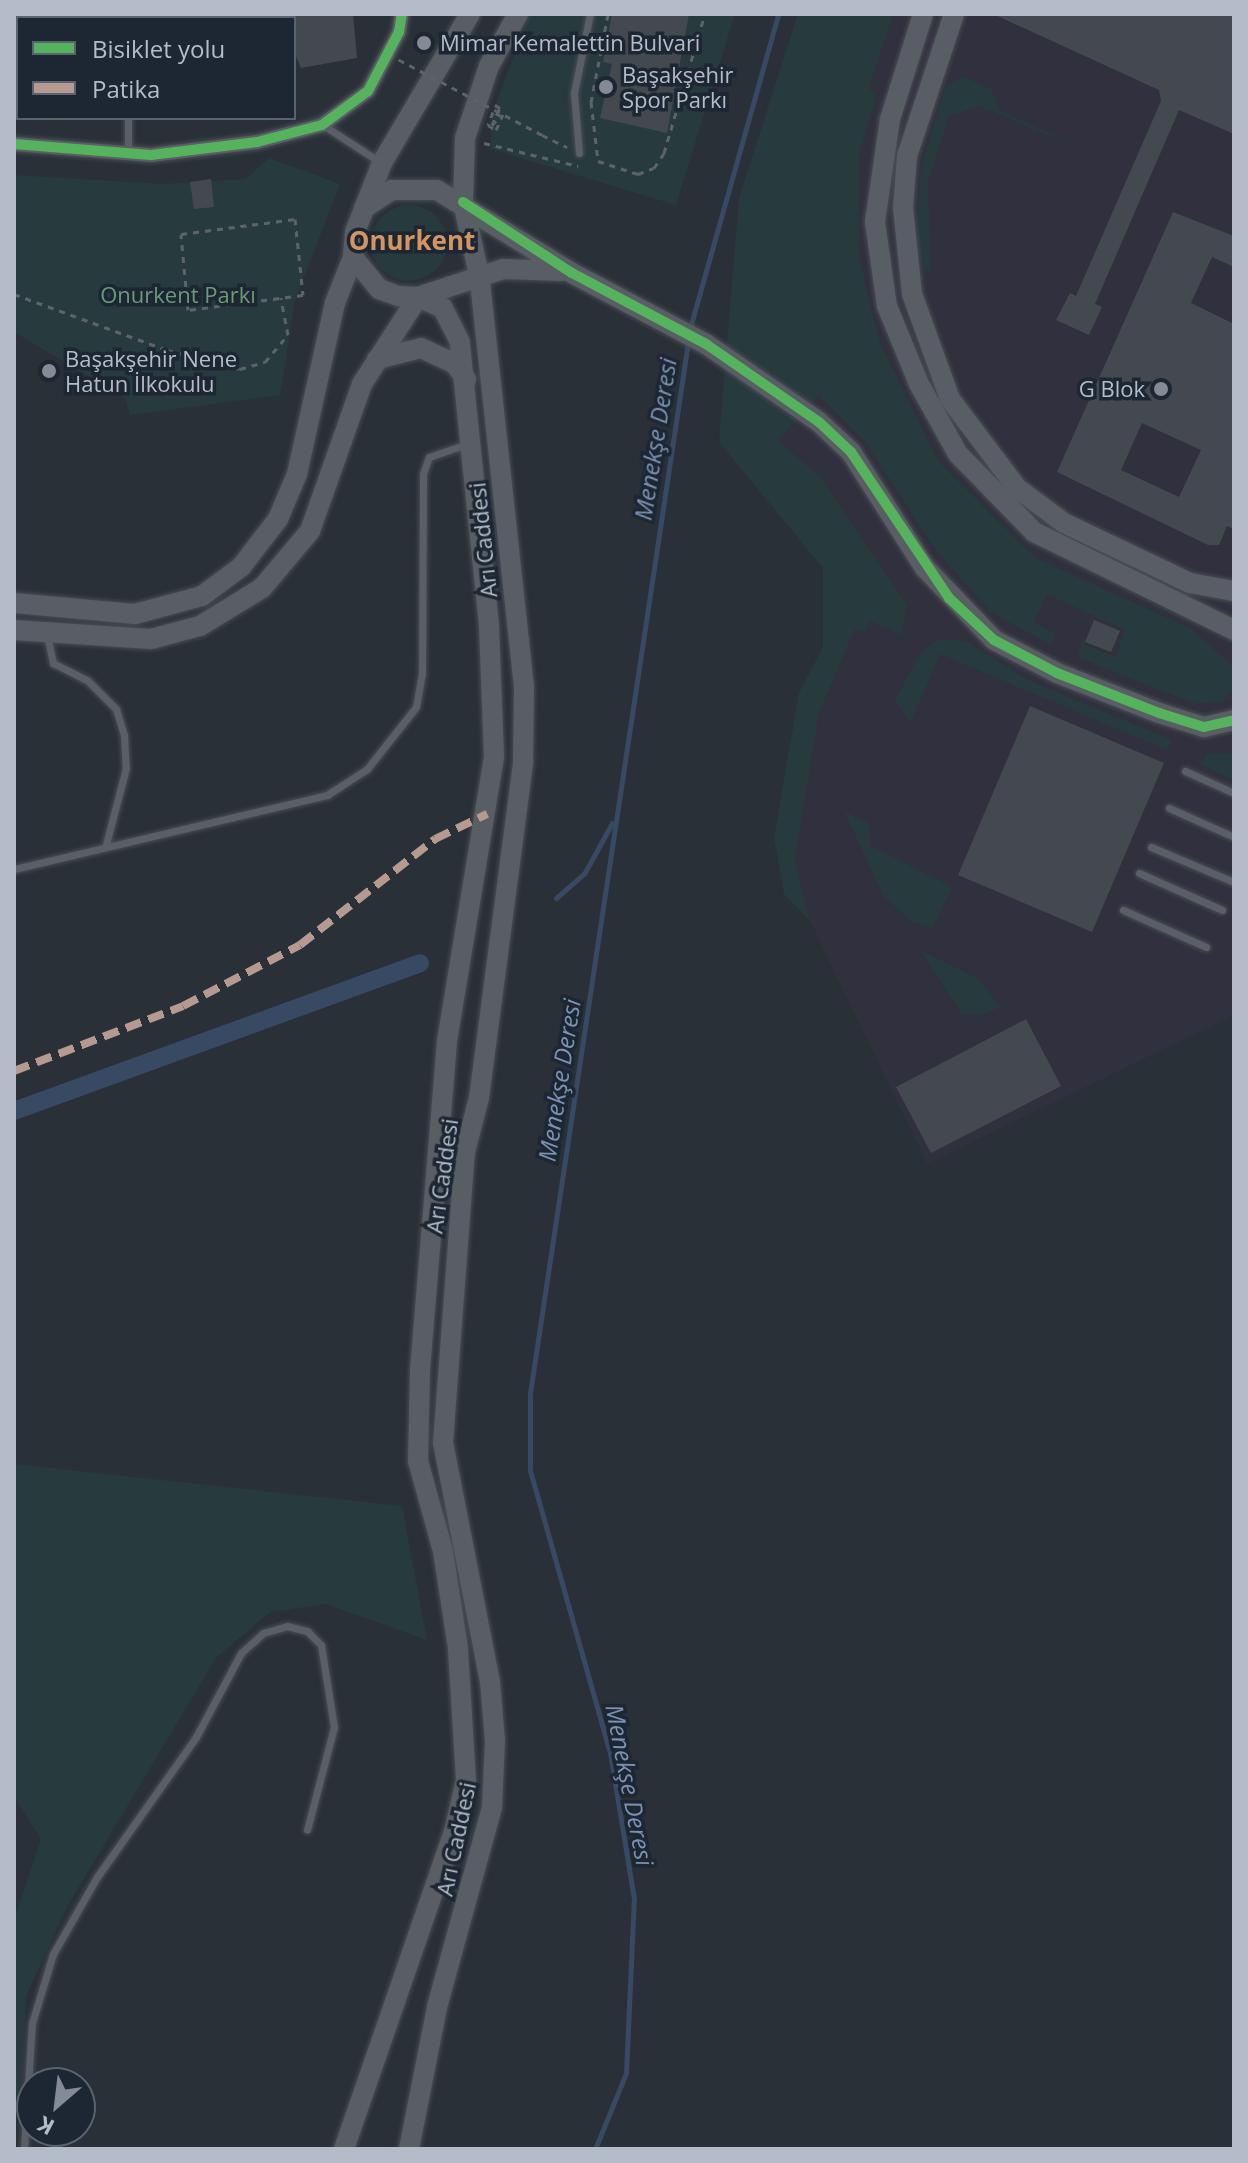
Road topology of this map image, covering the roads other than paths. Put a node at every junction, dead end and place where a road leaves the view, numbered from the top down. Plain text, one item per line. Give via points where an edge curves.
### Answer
1 (402, 14) edge
2 (470, 14) edge
3 (518, 14) edge
4 (590, 14) edge
5 (923, 14) edge
6 (954, 14) edge
7 (128, 120) edge
8 (322, 125) junction
9 (14, 144) edge
10 (579, 153) road end
11 (128, 156) junction
12 (382, 163) junction
13 (463, 202) junction
14 (364, 208) junction
15 (353, 257) junction
16 (572, 273) junction
17 (479, 275) junction
18 (418, 297) junction
19 (377, 359) junction
20 (466, 379) junction
21 (470, 444) junction
22 (1234, 591) edge
23 (14, 603) edge
24 (14, 630) edge
25 (1234, 630) edge
26 (47, 635) junction
27 (1233, 720) edge
28 (1185, 771) dead end
29 (1234, 793) edge
30 (1169, 808) dead end
31 (1234, 837) edge
32 (106, 844) junction
33 (1151, 847) dead end
34 (14, 869) edge
35 (1139, 873) dead end
36 (1234, 882) edge
37 (1123, 910) dead end
38 (1222, 910) dead end
39 (1206, 947) dead end
40 (307, 1830) dead end
41 (24, 2149) edge
42 (344, 2149) edge
43 (409, 2149) edge

1 - 8 street via 368,91
2 - 12 main road
3 - 13 main road, Arı Caddesi via 489,66 465,138
4 - 10 lane via 574,93
5 - 25 main road via 890,119 875,222 887,306 919,384 958,454 1034,532
6 - 22 main road via 907,156 903,208 912,294 950,399 999,468 1064,523 1190,583
7 - 11 lane
8 - 11 street via 257,142
8 - 12 lane
9 - 11 street
12 - 14 main road
13 - 14 main road via 437,190 410,187 378,195
13 - 16 main road
13 - 17 main road, Arı Caddesi
14 - 15 main road
15 - 18 main road via 379,289
15 - 23 main road via 335,303 297,474 278,519 241,567 202,596 135,614
16 - 17 main road via 539,267
16 - 27 main road via 706,344 819,422 851,452 949,598 994,640 1057,673 1159,713 1204,727
17 - 18 main road
17 - 43 main road, Arı Caddesi via 524,687 523,762 479,1098 465,1152 446,1346 443,1443 490,1682 495,1741 492,1807 437,2007
18 - 19 main road
18 - 20 main road, Arı Caddesi via 443,308 454,323
19 - 20 main road via 421,348 455,364
19 - 26 main road via 310,531 262,588 236,608 173,635 112,640
20 - 21 main road, Arı Caddesi
21 - 32 lane via 429,457 423,474 422,674 416,707 395,741 327,795
21 - 42 main road, Arı Caddesi via 494,757 447,1041 432,1184 418,1461 443,1551 456,1634 466,1780 454,1832
24 - 26 main road
26 - 32 lane via 53,663 88,681 116,709 124,735 126,768
28 - 29 lane
30 - 31 lane
32 - 34 lane
33 - 36 lane
35 - 38 lane
37 - 39 lane
40 - 41 lane via 334,1727 321,1645 307,1631 287,1626 263,1633 241,1653 196,1737 97,1877 53,1954 32,2023

